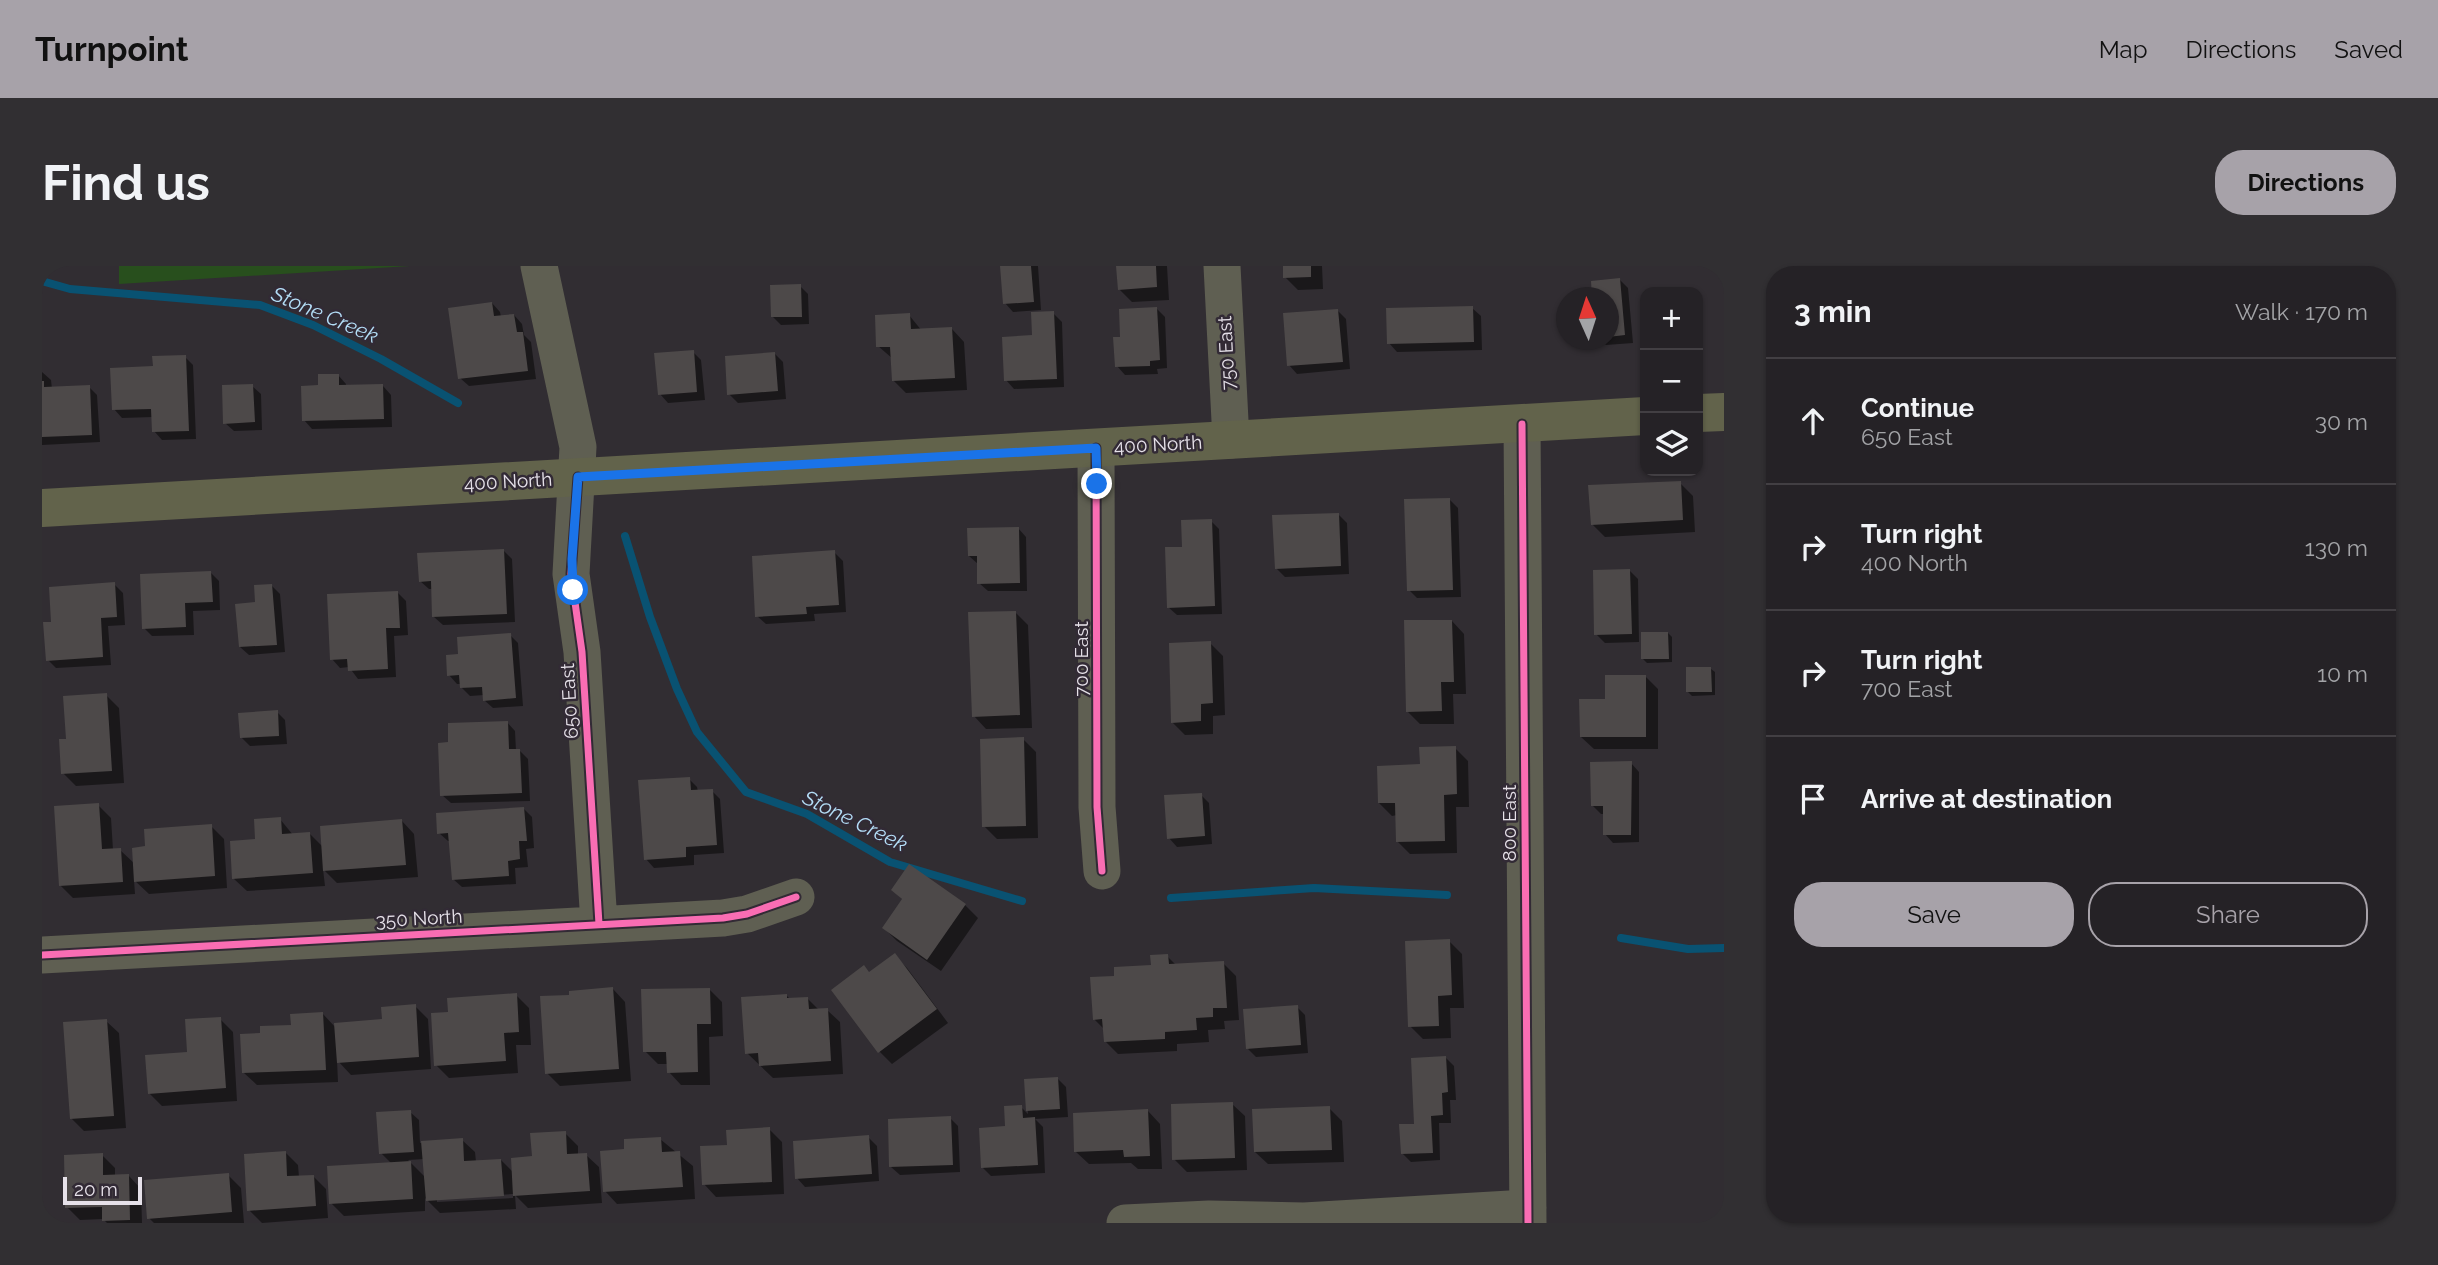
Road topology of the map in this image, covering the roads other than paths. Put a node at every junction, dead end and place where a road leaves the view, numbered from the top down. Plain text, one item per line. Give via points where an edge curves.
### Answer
1 (539, 266) edge
2 (1222, 266) edge
3 (1724, 412) edge
4 (1703, 413) edge
5 (1640, 416) edge
6 (1522, 424) junction
7 (1231, 440) junction
8 (1096, 448) junction
9 (578, 477) junction
10 (42, 508) edge
11 (1102, 871) dead end
12 (796, 897) dead end
13 (599, 924) junction
14 (42, 955) edge
15 (1528, 1215) edge
16 (1125, 1223) edge

1 - 9 street, 650 East via 576,433
2 - 7 street, 750 East
3 - 4 main road
5 - 6 main road, 400 North
6 - 7 main road, 400 North
6 - 15 street, 800 East
7 - 8 main road, 400 North
8 - 9 main road, 400 North
8 - 11 street, 700 East via 1097,807
9 - 10 main road, 400 North
9 - 13 street, 650 East via 571,573 582,643
12 - 13 street, 350 North via 723,918
13 - 14 street, 350 North
15 - 16 street

